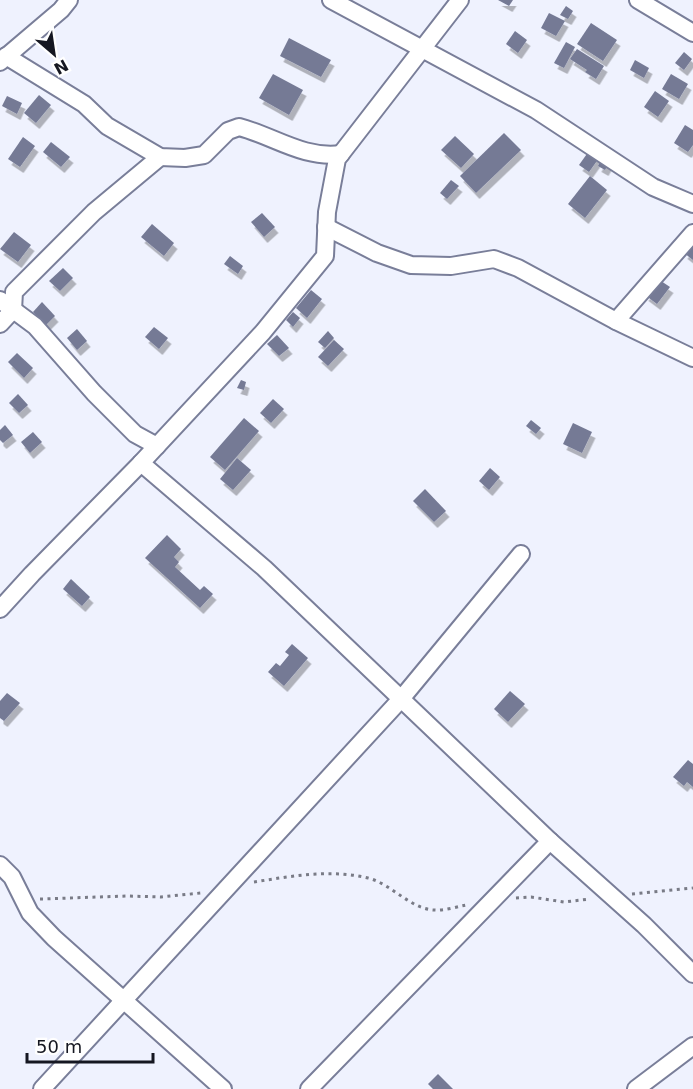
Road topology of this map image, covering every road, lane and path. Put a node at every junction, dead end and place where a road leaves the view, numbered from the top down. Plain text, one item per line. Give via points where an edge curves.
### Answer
1 (69, 0) edge
2 (331, 0) edge
3 (460, 0) edge
4 (638, 0) edge
5 (693, 33) edge
6 (423, 48) junction
7 (3, 59) edge
8 (341, 154) junction
9 (160, 158) junction
10 (693, 204) edge
11 (326, 227) junction
12 (693, 233) edge
13 (6, 305) edge
14 (616, 321) junction
15 (0, 324) edge
16 (693, 358) edge
17 (157, 446) junction
18 (141, 463) junction
19 (521, 554) dead end
20 (0, 609) edge
21 (401, 699) junction
22 (550, 841) junction
23 (6, 871) edge
24 (228, 888) junction
25 (693, 888) edge
26 (0, 889) edge
27 (611, 896) junction
28 (24, 900) junction
29 (492, 901) junction
30 (693, 974) edge
31 (123, 1002) junction
32 (693, 1046) edge
33 (42, 1089) edge
34 (223, 1089) edge
35 (309, 1089) edge
36 (636, 1089) edge

1 - 7 street
2 - 6 street
3 - 6 street
4 - 5 street
6 - 8 street
6 - 10 street via 536,110 653,187
7 - 9 street via 84,104 107,126
8 - 9 street via 310,154 239,127 228,131 204,155
8 - 11 street via 330,192
9 - 13 street via 94,212 14,292
11 - 14 street via 376,253 411,265 451,266 494,259
11 - 17 street via 325,256 263,332
12 - 14 street
13 - 15 street
13 - 17 street via 35,326 135,434
14 - 16 street
17 - 18 street
18 - 20 street
18 - 21 street via 264,568
19 - 21 street
21 - 22 street
21 - 24 street
22 - 27 street
22 - 29 street
23 - 26 street
23 - 28 street
24 - 28 path via 161,897
24 - 29 path via 301,874 337,874 379,881 399,896 434,910
24 - 31 street
25 - 27 path
27 - 29 path via 564,902 531,897
27 - 30 street
28 - 31 street via 30,913 54,938
29 - 35 street
31 - 33 street
31 - 34 street
32 - 36 street

